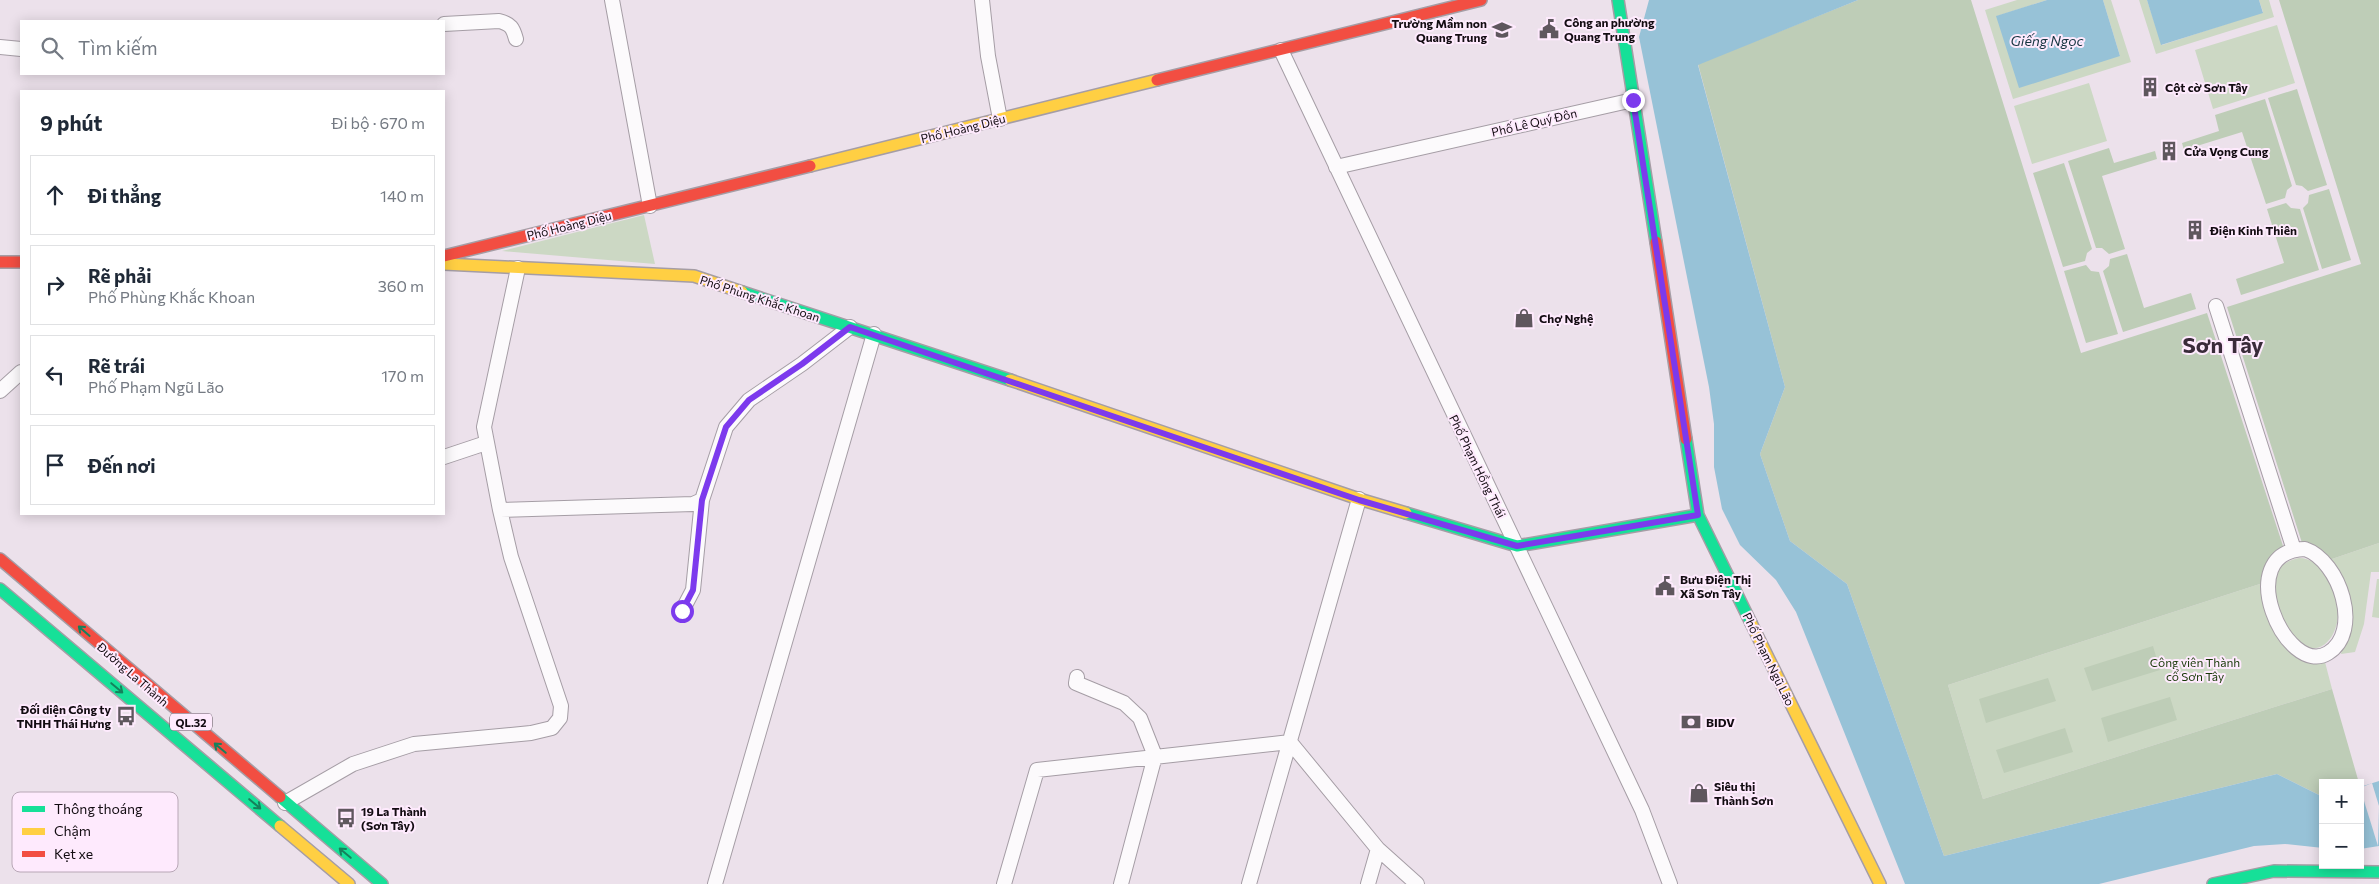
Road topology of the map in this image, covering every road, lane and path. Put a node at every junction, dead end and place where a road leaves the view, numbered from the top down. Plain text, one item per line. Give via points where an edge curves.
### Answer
1 (612, 0) edge
2 (982, 0) edge
3 (1481, 0) edge
4 (1618, 0) edge
5 (445, 24) edge
6 (516, 39) dead end
7 (0, 47) edge
8 (20, 49) edge
9 (1281, 50) junction
10 (1633, 100) junction
11 (1000, 119) junction
12 (1336, 167) junction
13 (650, 206) junction
14 (488, 245) junction
15 (445, 256) edge
16 (0, 262) edge
17 (20, 262) edge
18 (445, 264) edge
19 (491, 266) junction
20 (518, 268) junction
21 (2216, 306) dead end
22 (850, 327) junction
23 (874, 334) junction
24 (20, 373) edge
25 (0, 391) edge
26 (486, 443) junction
27 (445, 456) edge
28 (702, 500) junction
29 (1359, 500) junction
30 (500, 510) junction
31 (1698, 515) junction
32 (1517, 546) junction
33 (2294, 550) junction
34 (0, 560) edge
35 (0, 589) edge
36 (682, 611) dead end
37 (1077, 677) dead end
38 (1290, 742) junction
39 (1155, 756) junction
40 (285, 803) junction
41 (1378, 849) junction
42 (2379, 872) edge
43 (349, 884) edge
44 (382, 884) edge
45 (715, 884) edge
46 (1004, 884) edge
47 (1121, 884) edge
48 (1249, 884) edge
49 (1368, 884) edge
50 (1417, 884) edge
51 (1670, 884) edge
52 (1880, 884) edge
53 (2213, 884) edge

1 - 13 street
2 - 11 street
3 - 9 main road, Phố Hoàng Diệu
4 - 10 main road
5 - 6 street via 499,20 513,28
7 - 8 street
9 - 11 main road, Phố Hoàng Diệu
9 - 12 street, Phố Phạm Hồng Thái
10 - 12 street, Phố Lê Quý Đôn
10 - 31 main road, Phố Phạm Ngũ Lão
11 - 13 main road, Phố Hoàng Diệu
12 - 32 street, Phố Phạm Hồng Thái
13 - 14 main road, Phố Hoàng Diệu
14 - 15 main road, Phố Hoàng Diệu
14 - 19 main road via 487,258
16 - 17 main road
18 - 19 main road, Phố Phùng Khắc Khoan
19 - 20 main road, Phố Phùng Khắc Khoan
20 - 22 main road, Phố Phùng Khắc Khoan via 694,276
20 - 26 street via 484,427
21 - 33 street
22 - 23 main road, Phố Phùng Khắc Khoan
22 - 28 street via 749,400 726,427
23 - 29 main road, Phố Phùng Khắc Khoan
23 - 45 street
24 - 25 street
26 - 27 street
26 - 30 street
28 - 30 street via 693,504
28 - 36 street via 693,590
29 - 32 main road, Phố Phùng Khắc Khoan
29 - 38 street
30 - 40 street via 511,557 561,706 560,718 552,728 531,733 414,744 353,764
31 - 32 main road, Phố Phùng Khắc Khoan
31 - 52 main road, Phố Phạm Ngũ Lão
32 - 51 street, Phố Phạm Hồng Thái via 1642,810
33 - 33 street via 2276,562 2269,572 2272,613 2287,639 2298,649 2307,655 2327,654 2335,648 2341,636 2344,604 2339,586 2320,557 2304,550
40 -> 34 main road, Đường La Thành / QL.32
35 -> 43 main road, Đường La Thành / QL.32
37 - 39 street via 1076,683 1124,703 1140,718
38 - 39 street
38 - 41 street
38 - 48 street
39 - 46 street via 1037,770
39 - 47 street
44 -> 40 main road, Đường La Thành / QL.32
41 - 49 street
41 - 50 street
42 - 53 main road via 2274,871

